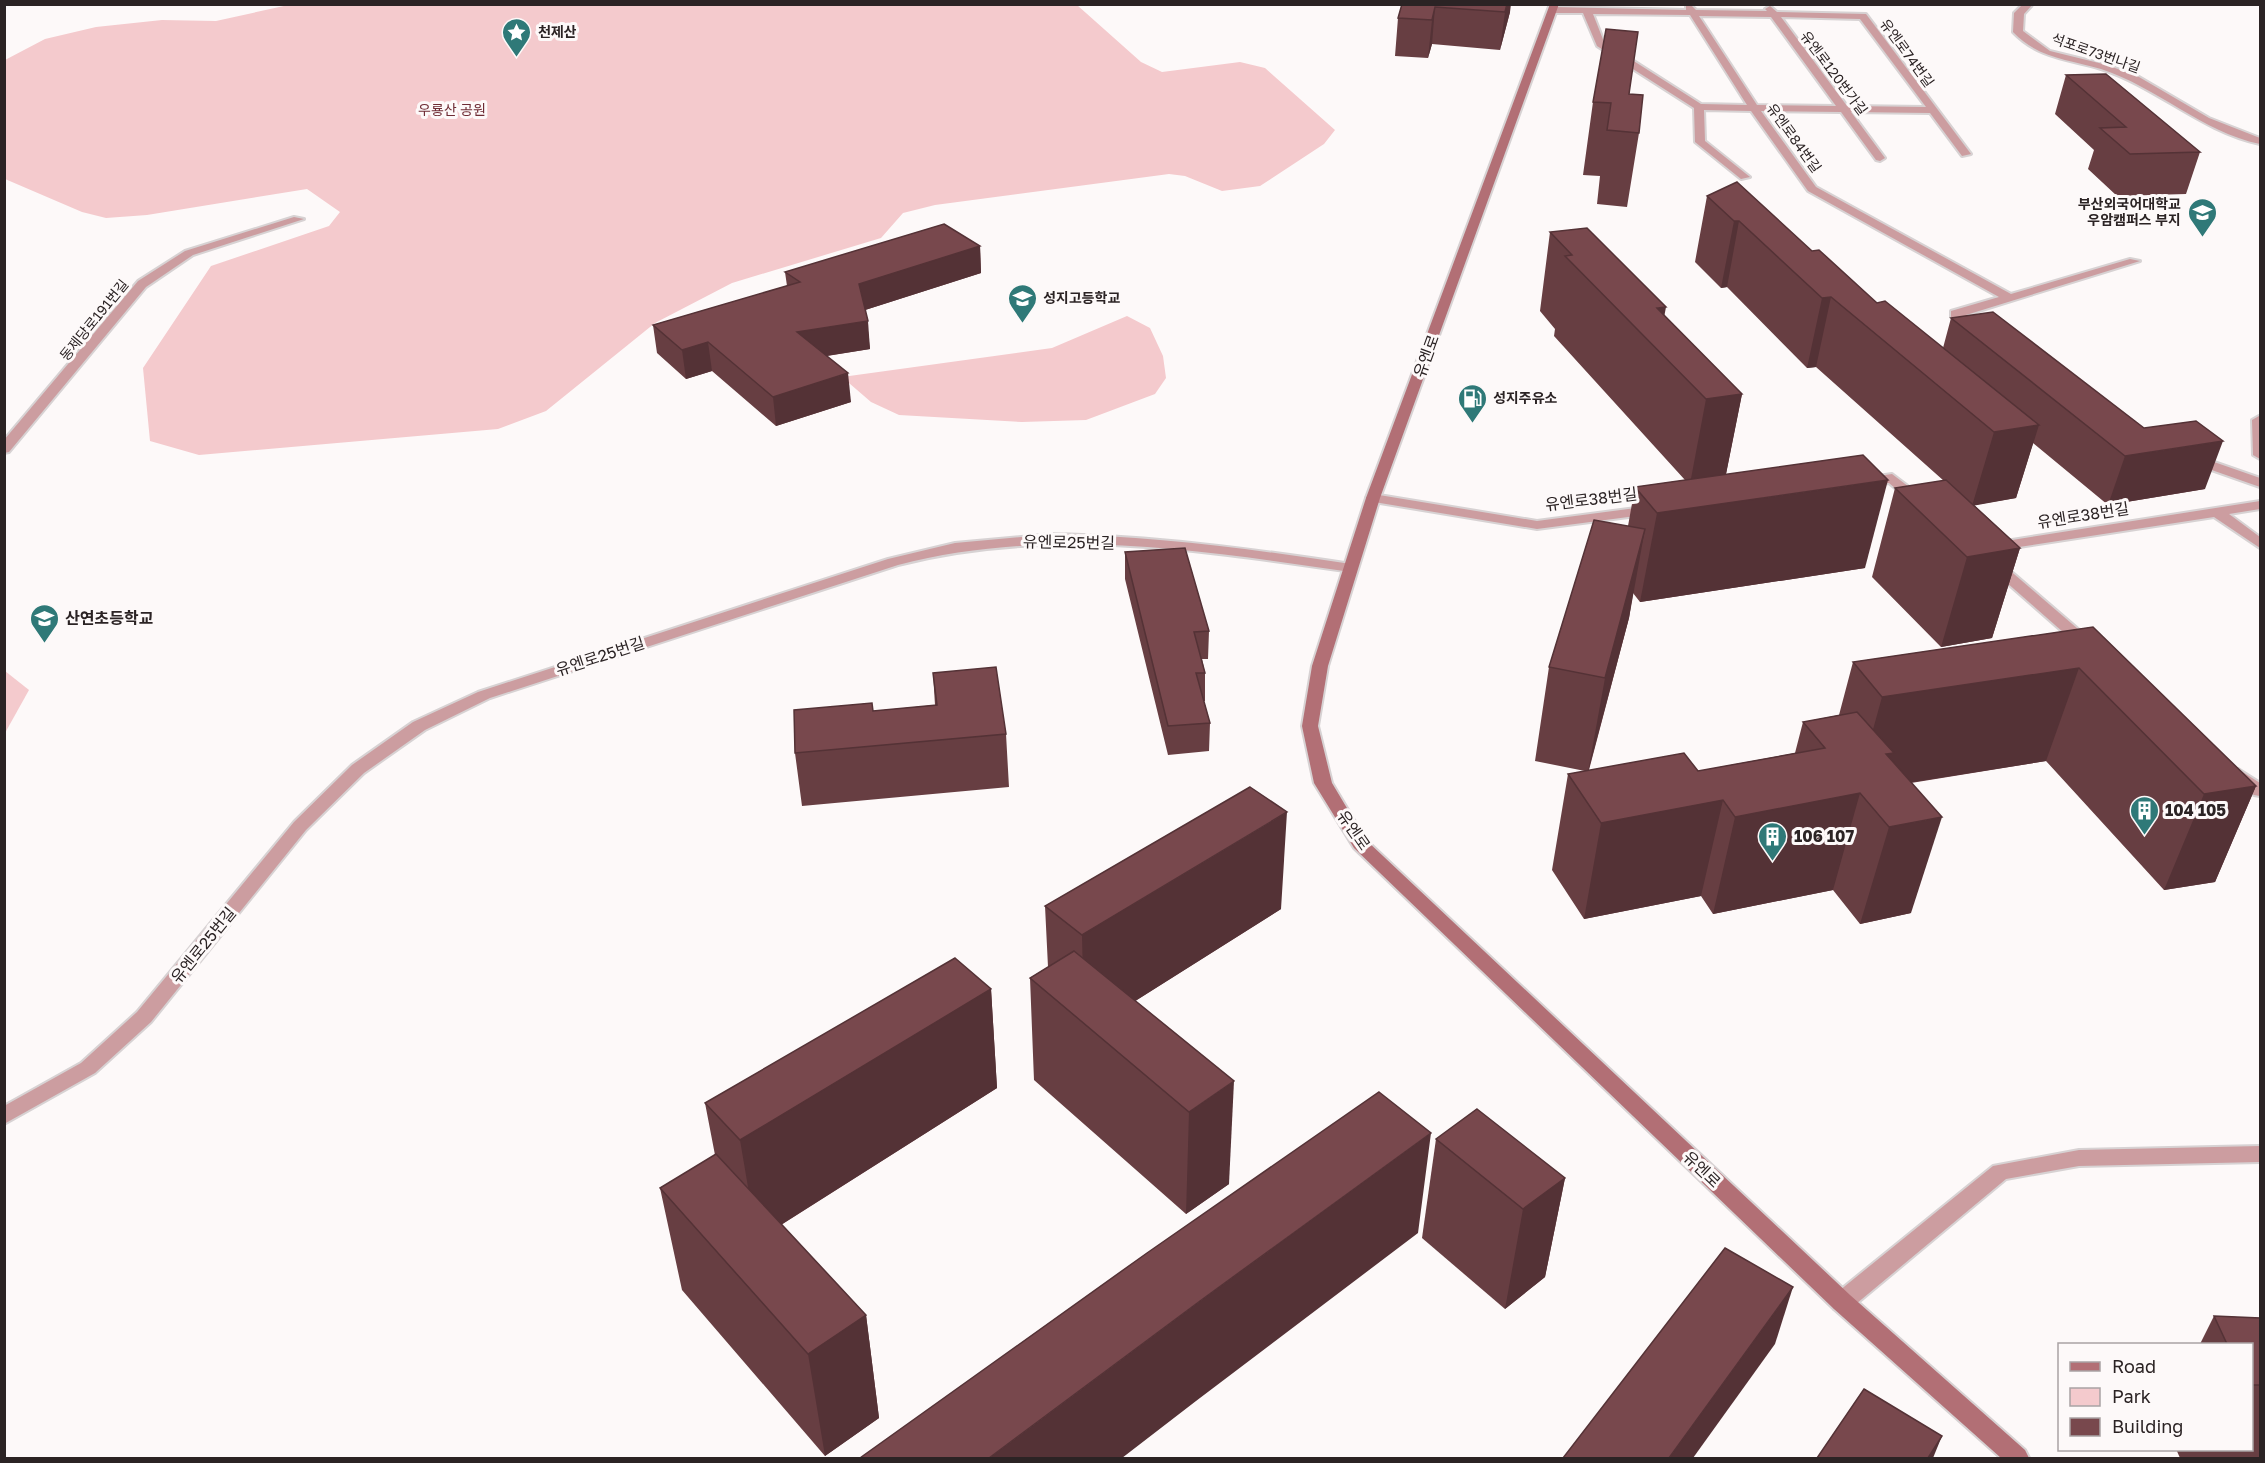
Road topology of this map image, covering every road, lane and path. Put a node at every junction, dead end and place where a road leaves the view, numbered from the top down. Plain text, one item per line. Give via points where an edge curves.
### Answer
1 (1767, 4) edge
2 (2029, 4) edge
3 (1553, 6) edge
4 (1690, 9) edge
5 (1587, 11) junction
6 (1773, 15) junction
7 (1699, 107) junction
8 (1754, 108) junction
9 (1844, 109) junction
10 (1932, 110) junction
11 (2260, 141) edge
12 (1966, 154) dead end
13 (1880, 158) dead end
14 (1745, 177) dead end
15 (298, 219) dead end
16 (2134, 261) dead end
17 (2010, 298) junction
18 (1986, 329) edge
19 (2259, 420) dead end
20 (4, 449) edge
21 (2178, 453) edge
22 (2260, 455) edge
23 (2260, 483) edge
24 (1845, 484) edge
25 (1373, 498) junction
26 (2260, 505) edge
27 (1667, 508) edge
28 (2217, 512) junction
29 (1935, 514) edge
30 (2260, 544) edge
31 (1351, 568) junction
32 (2100, 656) edge
33 (2225, 764) edge
34 (2260, 791) edge
35 (4, 1116) edge
36 (2260, 1154) edge
37 (1842, 1302) junction
38 (2017, 1458) edge

1 - 6 street, 유엔로120번가길
2 - 11 street, 석포로73번나길 via 2019,14 2018,32 2047,53 2104,67 2136,80 2205,120
3 - 5 street, 유엔로74번길
3 - 25 main road, 유엔로
4 - 5 street, 유엔로74번길
4 - 6 street, 유엔로74번길
4 - 8 street, 유엔로84번길
5 - 7 street via 1600,44
6 - 9 street, 유엔로120번가길
6 - 10 street, 유엔로74번길 via 1863,16
7 - 8 street
7 - 14 street via 1700,142
8 - 9 street
8 - 17 street, 유엔로84번길 via 1812,189
9 - 10 street
9 - 13 street, 유엔로120번가길
10 - 12 street, 유엔로74번길
15 - 20 street, 동제당로191번길 via 189,253 142,284
16 - 17 street
17 - 18 street via 1955,314
19 - 22 street
21 - 23 street
24 - 29 street via 1892,478
25 - 27 street, 유엔로38번길 via 1537,525
25 - 31 main road, 유엔로
26 - 28 street, 유엔로38번길
28 - 30 street
28 - 32 street, 유엔로38번길 via 1977,550
31 - 35 street, 유엔로25번길 via 1183,545 1072,540 954,547 882,566 484,695 419,726 358,769 300,826 144,1017 88,1068
31 - 37 main road, 유엔로 via 1320,666 1310,726 1323,783 1360,844
33 - 34 street
36 - 37 street via 2079,1158 2000,1172
37 - 38 main road, 유엔로

